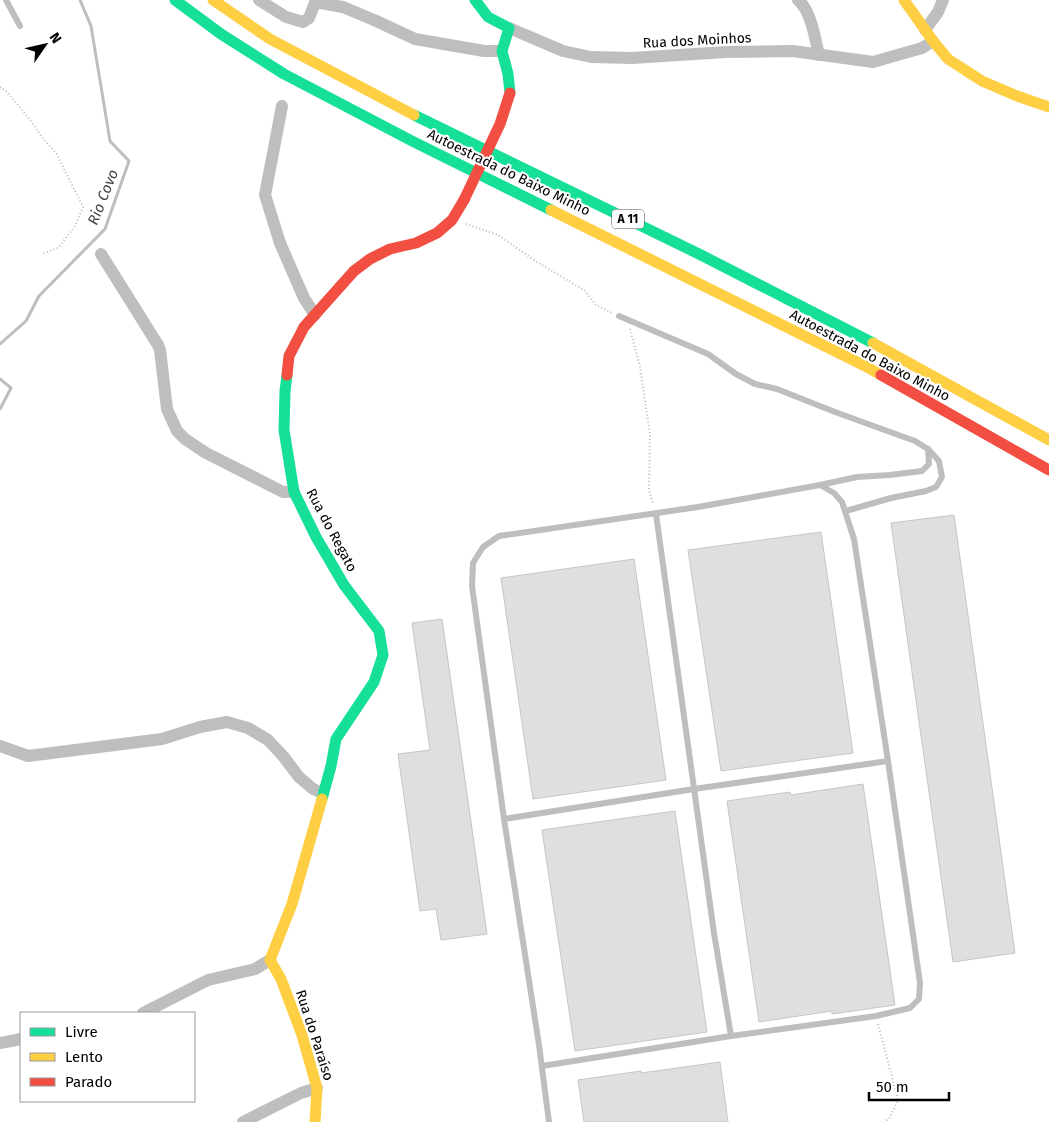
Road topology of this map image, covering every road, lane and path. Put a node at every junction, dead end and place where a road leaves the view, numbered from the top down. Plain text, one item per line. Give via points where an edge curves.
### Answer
1 (6, 0) edge
2 (175, 0) edge
3 (213, 0) edge
4 (258, 0) edge
5 (475, 0) edge
6 (798, 0) edge
7 (904, 0) edge
8 (943, 0) edge
9 (315, 1) edge
10 (20, 26) dead end
11 (509, 28) junction
12 (925, 30) junction
13 (933, 41) junction
14 (502, 51) junction
15 (820, 55) junction
16 (0, 87) edge
17 (282, 106) dead end
18 (1049, 107) edge
19 (452, 220) junction
20 (42, 254) dead end
21 (101, 254) dead end
22 (315, 315) junction
23 (619, 316) junction
24 (1049, 440) edge
25 (928, 449) junction
26 (1049, 470) edge
27 (820, 485) junction
28 (294, 492) junction
29 (846, 511) junction
30 (656, 514) junction
31 (0, 746) edge
32 (888, 761) junction
33 (694, 789) junction
34 (323, 793) junction
35 (504, 820) junction
36 (270, 960) junction
37 (145, 1012) edge
38 (876, 1016) junction
39 (732, 1036) junction
40 (20, 1039) edge
41 (0, 1044) edge
42 (542, 1066) junction
43 (317, 1088) junction
44 (243, 1122) edge
45 (315, 1122) edge
46 (549, 1122) edge
47 (884, 1122) edge

1 - 10 lane
2 - 26 main road, Autoestrada do Baixo Minho / A 11 via 220,34 284,74 865,366
3 - 24 main road, Autoestrada do Baixo Minho / A 11 via 270,39 395,106 832,321
4 - 9 street via 286,17 303,22 309,18
5 - 11 main road, Rua dos Moinhos via 488,17
6 - 15 street via 809,16
7 - 12 main road
8 - 12 street
9 - 14 street via 344,7 415,39
11 - 14 main road
11 - 15 street, Rua dos Moinhos via 563,52 591,57 793,51
12 - 13 main road
13 - 15 street, Rua dos Moinhos via 922,48 874,62
13 - 18 main road via 948,59 982,82
14 - 19 main road, Rua do Regato, bridge via 510,93 500,124
16 - 20 path via 6,90 56,153 83,207 75,226 58,248
17 - 22 street via 265,195 280,243
19 - 22 main road, Rua do Regato via 437,233 416,243 370,259 354,271
19 - 23 path via 498,235 584,290 596,305
21 - 28 street via 158,345 167,409 177,431 206,453 282,492
22 - 28 main road, Rua do Regato via 304,327 289,356 284,430
23 - 25 lane via 708,354 755,384 777,389 915,441
23 - 30 path via 630,330 640,367 650,435 649,490
25 - 27 lane via 929,464 922,471 857,477
25 - 29 lane via 939,461 942,477 936,487
27 - 29 lane via 834,493
27 - 30 lane
28 - 34 main road, Rua do Regato via 344,584 379,631 383,655 374,682 336,739
29 - 32 lane via 854,539
30 - 33 lane
30 - 35 lane via 499,536 483,547 473,563 472,586
31 - 34 street via 28,756 162,739 227,722 248,728 268,740 299,777
32 - 33 lane
32 - 38 lane via 920,983 919,999 910,1008
33 - 35 lane
33 - 39 lane
34 - 36 main road, Rua do Regato via 292,904
35 - 42 lane
36 - 37 street via 255,969 208,980
36 - 43 main road, Rua do Paraíso via 281,979 302,1035
38 - 39 lane
38 - 47 path via 898,1100 889,1119
39 - 42 lane
40 - 41 street
42 - 46 lane
43 - 44 street
43 - 45 main road, Rua do Paraíso

